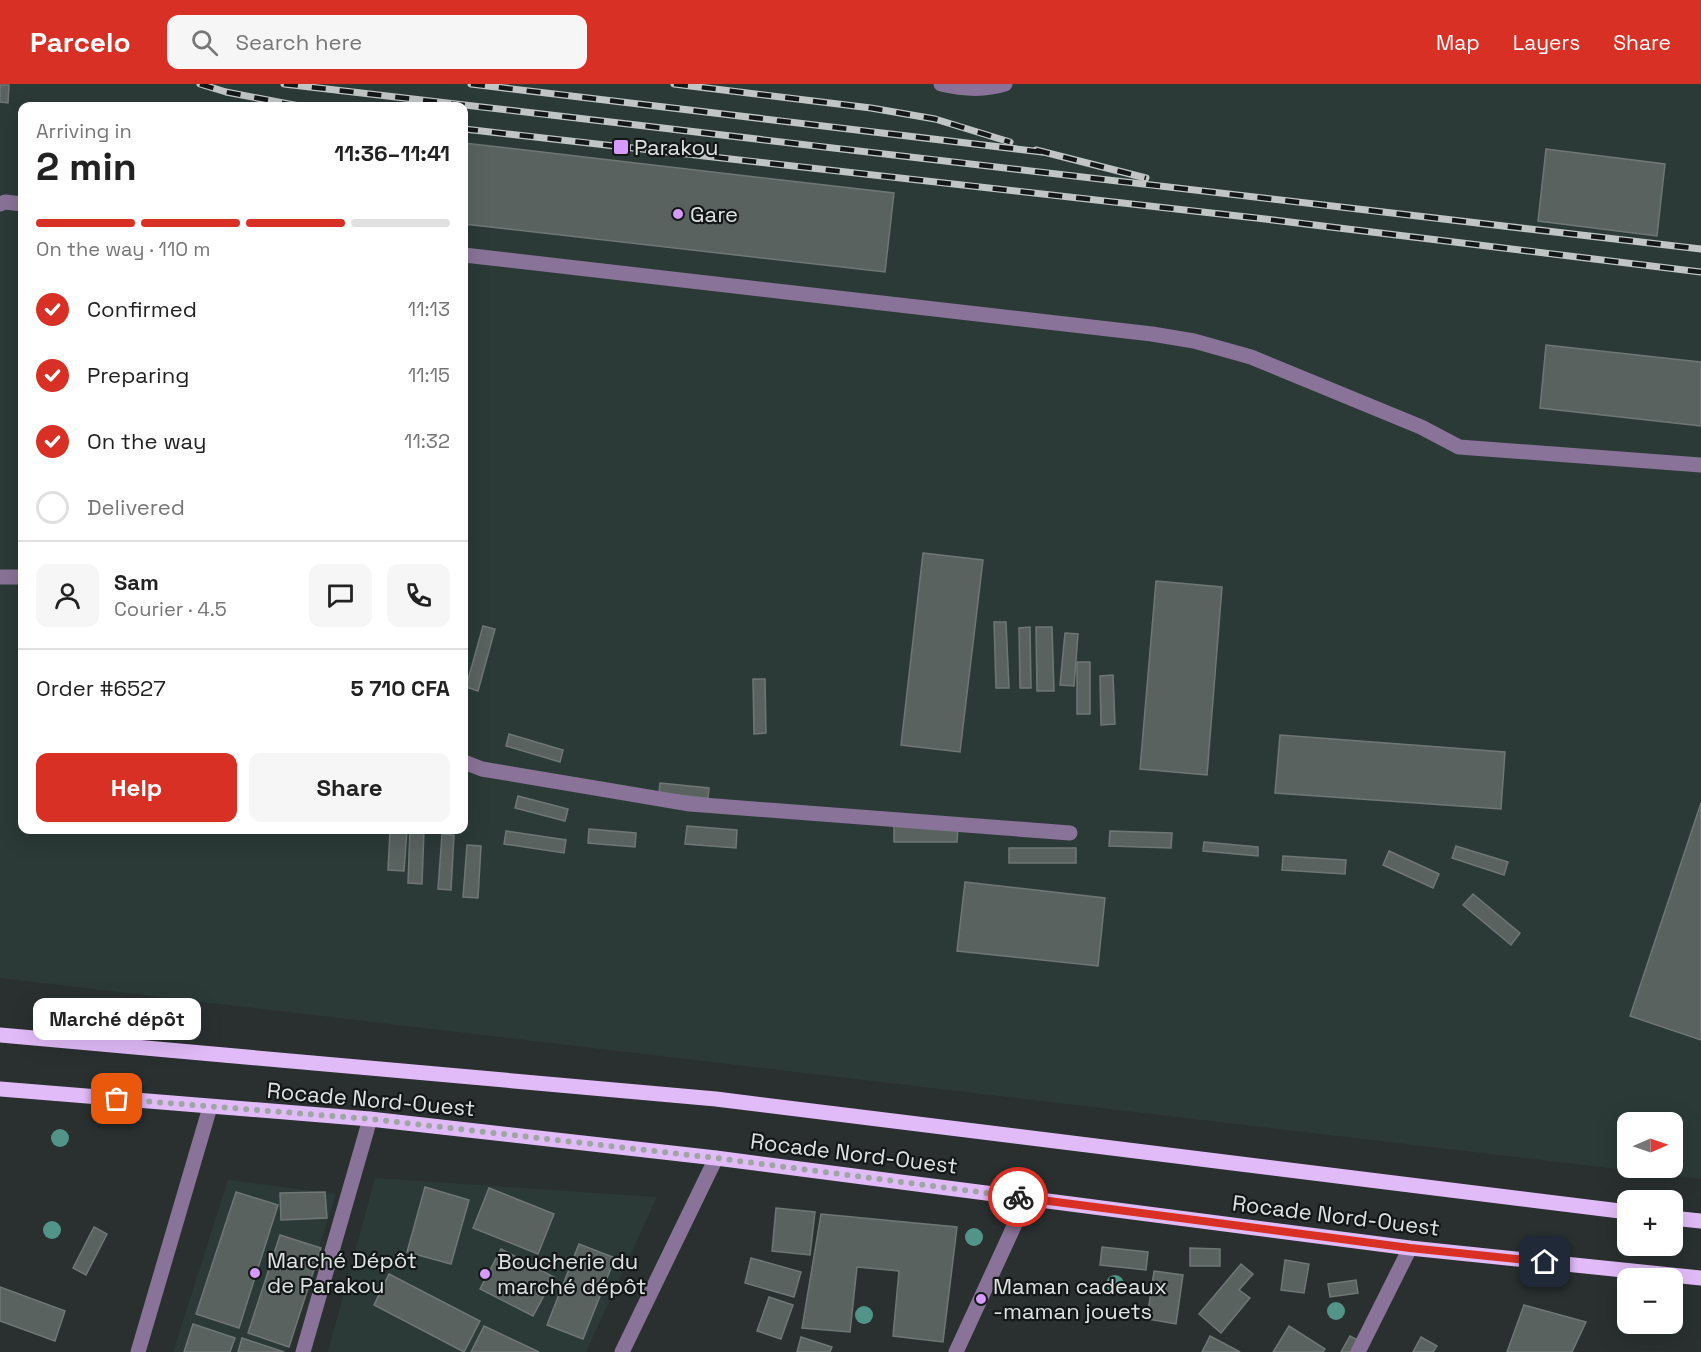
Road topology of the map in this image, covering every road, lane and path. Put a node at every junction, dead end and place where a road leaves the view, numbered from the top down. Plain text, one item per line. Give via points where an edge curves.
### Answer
1 (941, 84) edge
2 (1005, 84) edge
3 (0, 204) edge
4 (18, 204) edge
5 (468, 255) edge
6 (1701, 465) edge
7 (0, 576) edge
8 (18, 577) edge
9 (468, 764) edge
10 (1070, 833) dead end
11 (0, 1035) edge
12 (0, 1089) edge
13 (210, 1107) junction
14 (370, 1119) junction
15 (716, 1158) junction
16 (1026, 1198) junction
17 (1617, 1211) edge
18 (1683, 1219) edge
19 (1701, 1221) edge
20 (1410, 1248) junction
21 (1701, 1278) edge
22 (138, 1352) edge
23 (303, 1352) edge
24 (622, 1352) edge
25 (957, 1352) edge
26 (1358, 1352) edge

1 - 2 street via 958,88
3 - 4 street
5 - 6 street via 1194,341 1251,357 1421,427 1458,447
7 - 8 street
9 - 10 street via 690,804
11 - 17 main road, Rocade Nord-Ouest via 716,1099
12 - 13 main road, Rocade Nord-Ouest
13 - 14 main road, Rocade Nord-Ouest
13 - 22 street
14 - 15 main road, Rocade Nord-Ouest
14 - 23 street
15 - 16 main road, Rocade Nord-Ouest
15 - 24 street
16 - 20 main road, Rocade Nord-Ouest
16 - 25 street
18 - 19 main road
20 - 21 main road, Rocade Nord-Ouest
20 - 26 street

